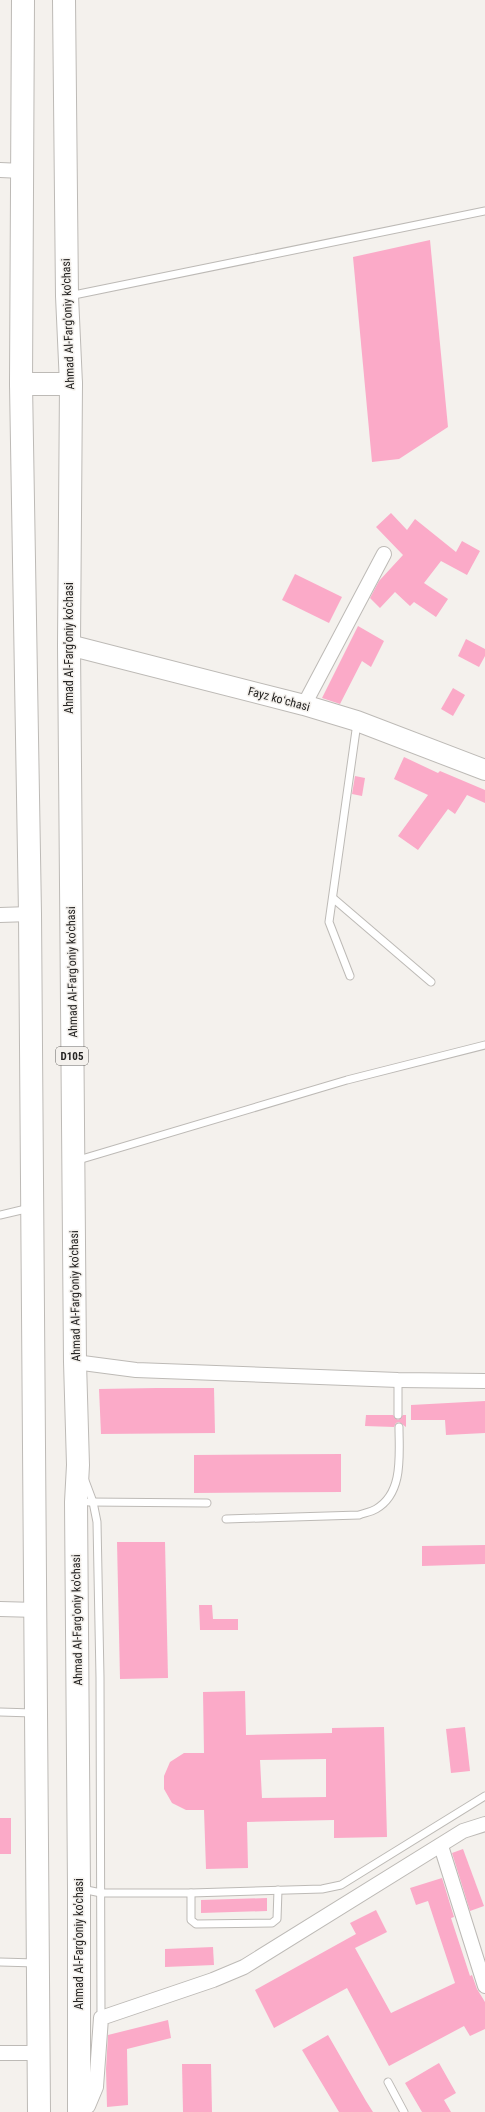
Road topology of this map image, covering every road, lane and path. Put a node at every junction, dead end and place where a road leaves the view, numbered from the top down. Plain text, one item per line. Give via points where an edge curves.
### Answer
1 (23, 0) edge
2 (64, 0) edge
3 (0, 170) edge
4 (23, 170) junction
5 (485, 211) edge
6 (67, 296) junction
7 (21, 384) junction
8 (70, 384) junction
9 (384, 554) dead end
10 (68, 645) junction
11 (304, 705) junction
12 (357, 721) junction
13 (485, 770) edge
14 (334, 899) junction
15 (30, 914) junction
16 (0, 915) edge
17 (350, 976) dead end
18 (431, 982) dead end
19 (485, 1045) edge
20 (73, 1162) junction
21 (32, 1207) junction
22 (0, 1215) edge
23 (75, 1362) junction
24 (398, 1380) junction
25 (485, 1381) edge
26 (398, 1415) dead end
27 (399, 1427) dead end
28 (85, 1502) junction
29 (207, 1503) dead end
30 (226, 1519) dead end
31 (0, 1609) edge
32 (37, 1610) junction
33 (0, 1712) edge
34 (35, 1713) junction
35 (485, 1796) edge
36 (485, 1824) edge
37 (441, 1846) junction
38 (79, 1888) junction
39 (278, 1890) junction
40 (101, 1893) junction
41 (191, 1893) junction
42 (0, 1962) edge
43 (38, 1963) junction
44 (485, 1986) edge
45 (102, 2018) junction
46 (0, 2053) edge
47 (39, 2053) junction
48 (388, 2082) dead end
49 (79, 2107) edge
50 (39, 2112) edge
51 (404, 2112) edge

1 - 4 highway
2 - 6 highway, Ahmad Al-Farg'oniy ko'chasi / D105
3 - 4 street
4 - 7 highway
5 - 6 lane
6 - 8 highway, Ahmad Al-Farg'oniy ko'chasi / D105
7 - 8 highway
7 - 15 highway
8 - 10 highway, Ahmad Al-Farg'oniy ko'chasi / D105
9 - 11 street
10 - 11 street, Fayz koʻchasi
10 - 20 highway, Ahmad Al-Farg'oniy ko'chasi / D105
11 - 12 street, Fayz koʻchasi
12 - 13 street, Fayz koʻchasi
12 - 14 lane
14 - 17 lane via 329,922
14 - 18 lane
15 - 16 street
15 - 21 highway
19 - 20 lane via 347,1080
20 - 23 highway, Ahmad Al-Farg'oniy ko'chasi / D105
21 - 22 lane
21 - 32 highway
23 - 24 street via 136,1370
23 - 28 highway, Ahmad Al-Farg'oniy ko'chasi / D105 via 78,1465
24 - 25 street
24 - 26 lane
27 - 30 lane via 399,1464 395,1486 387,1501 376,1510 358,1515
28 - 29 lane
28 - 38 highway, Ahmad Al-Farg'oniy ko'chasi / D105
28 - 40 lane via 97,1522
31 - 32 street
32 - 34 highway
33 - 34 lane
34 - 43 highway
35 - 39 lane via 341,1885 322,1889
36 - 37 street via 463,1831
37 - 44 street
37 - 45 street via 244,1967 214,1980
38 - 40 lane
38 - 49 highway, Ahmad Al-Farg'oniy ko'chasi / D105
39 - 41 lane
39 - 41 lane via 277,1919 272,1923 196,1924 191,1920
40 - 41 lane
40 - 45 lane
42 - 43 lane
43 - 47 highway
45 - 49 street via 96,2086 88,2106
46 - 47 street
47 - 50 highway
48 - 51 lane

